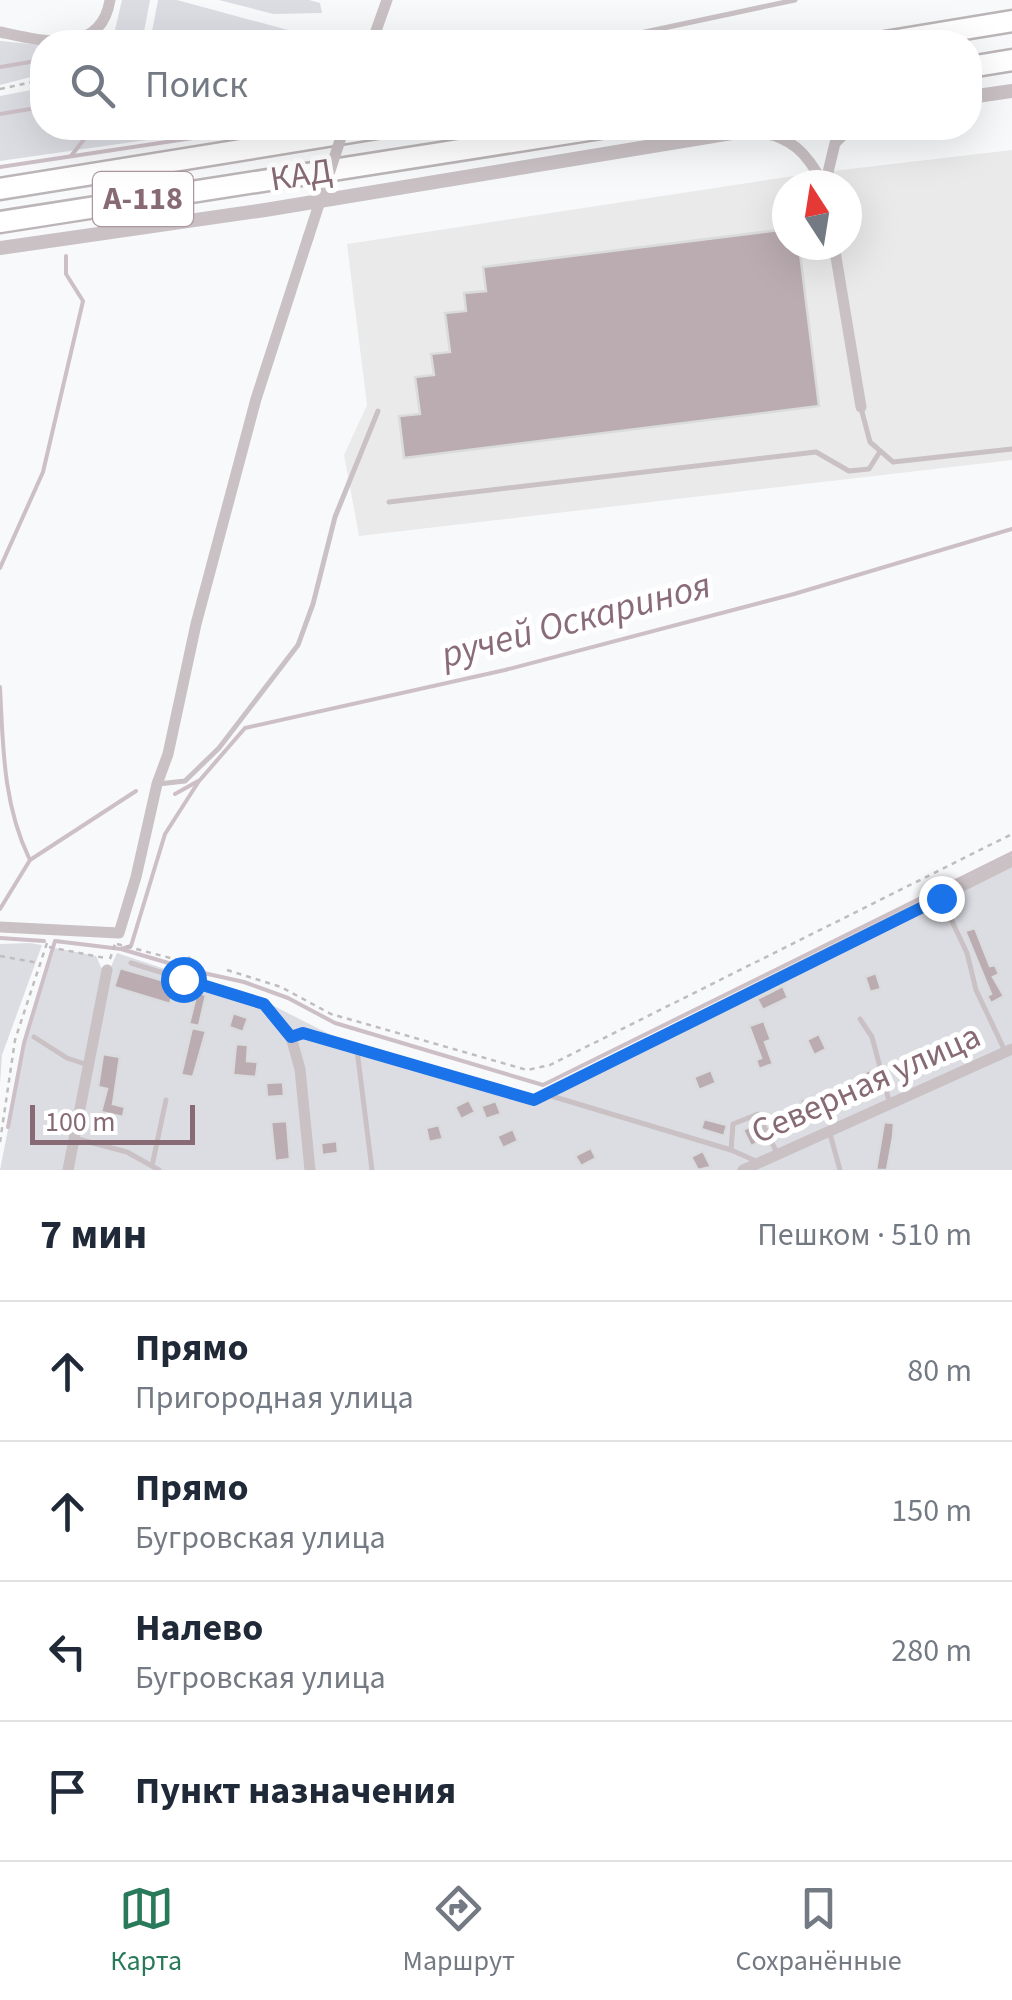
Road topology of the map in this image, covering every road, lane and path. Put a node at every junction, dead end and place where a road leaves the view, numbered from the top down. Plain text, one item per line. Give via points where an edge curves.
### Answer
1 (110, 0) edge
2 (387, 0) edge
3 (795, 0) edge
4 (1012, 21) edge
5 (99, 30) edge
6 (376, 30) edge
7 (654, 30) edge
8 (958, 30) edge
9 (0, 32) edge
10 (30, 35) edge
11 (1012, 60) edge
12 (982, 66) edge
13 (30, 83) edge
14 (0, 89) edge
15 (1012, 92) edge
16 (982, 96) edge
17 (303, 140) edge
18 (340, 140) edge
19 (524, 140) edge
20 (686, 140) edge
21 (788, 140) edge
22 (838, 140) edge
23 (815, 170) edge
24 (828, 170) edge
25 (0, 189) edge
26 (0, 222) edge
27 (0, 248) edge
28 (836, 260) edge
29 (861, 407) joint
30 (378, 411) dead end
31 (1012, 449) edge
32 (879, 453) junction
33 (389, 502) dead end
34 (156, 784) junction
35 (1012, 834) edge
36 (1012, 861) edge
37 (941, 898) junction
38 (0, 926) edge
39 (52, 930) junction
40 (46, 947) junction
41 (113, 950) dead end
42 (0, 956) edge
43 (188, 962) joint
44 (131, 963) joint
45 (40, 964) junction
46 (107, 970) dead end
47 (228, 970) dead end
48 (183, 979) junction
49 (860, 1019) dead end
50 (34, 1037) dead end
51 (291, 1037) junction
52 (356, 1050) junction
53 (1008, 1051) edge
54 (88, 1065) junction
55 (545, 1094) junction
56 (166, 1100) dead end
57 (890, 1104) junction
58 (829, 1131) junction
59 (74, 1138) junction
60 (0, 1142) edge
61 (732, 1150) junction
62 (777, 1154) junction
63 (759, 1162) junction
64 (152, 1166) junction
65 (68, 1170) edge
66 (159, 1170) edge
67 (310, 1170) edge
68 (372, 1170) edge
69 (743, 1170) edge
70 (840, 1170) edge

1 - 5 street
2 - 6 street
3 - 7 lane
4 - 8 highway
9 - 10 street
11 - 12 highway
13 - 14 path
15 - 16 street
17 - 25 highway, КАД / А-118
18 - 34 street, bridge via 256,399
19 - 26 highway, КАД / А-118
20 - 27 street
21 - 23 street
22 - 24 street
28 - 29 street
29 - 32 lane via 866,434
30 - 34 lane via 336,517 298,645 219,748 185,781
31 - 32 lane via 904,462
32 - 33 lane via 869,468 849,471 816,452
34 - 39 street via 119,933
35 - 47 path via 550,1065 527,1070 331,1014 281,987
36 - 37 street
37 - 53 lane
37 - 55 street
38 - 39 street
39 - 40 path
40 - 44 path
40 - 45 path
41 - 43 path via 117,944
42 - 45 path
43 - 48 lane
44 - 48 lane
45 - 60 path via 16,1040
46 - 54 street
48 - 51 lane via 264,1004
49 - 57 lane via 872,1037
50 - 54 lane
51 - 52 street via 303,1033
51 - 67 street
52 - 55 street via 522,1098
52 - 68 lane
53 - 57 street, Северная улица
54 - 59 street
55 - 61 lane
56 - 64 lane
57 - 58 street, Северная улица
58 - 62 street, Северная улица
58 - 70 lane
59 - 64 lane
59 - 65 street
61 - 62 lane via 733,1124 758,1114
61 - 63 lane
62 - 63 street, Северная улица
63 - 69 street, Северная улица
64 - 66 lane

